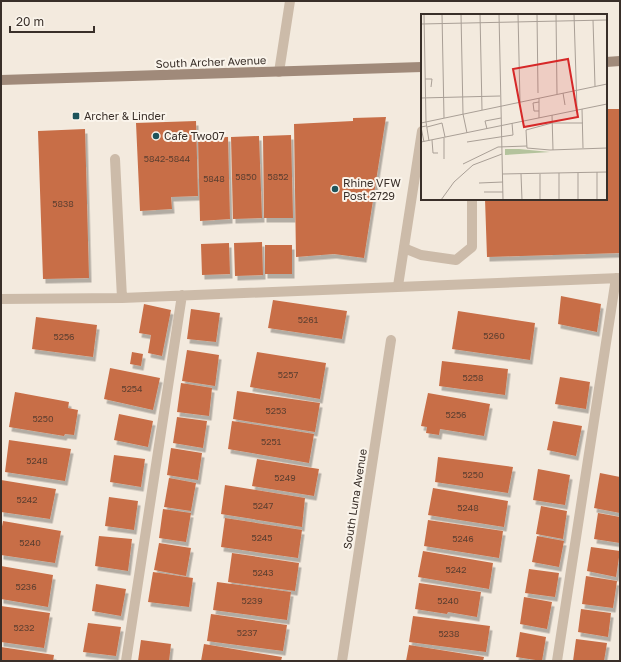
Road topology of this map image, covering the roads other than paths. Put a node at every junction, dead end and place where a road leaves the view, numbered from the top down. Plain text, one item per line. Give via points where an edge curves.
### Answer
1 (290, 1) edge
2 (620, 61) edge
3 (607, 62) edge
4 (421, 67) edge
5 (279, 72) junction
6 (1, 80) edge
7 (421, 142) edge
8 (115, 159) dead end
9 (472, 200) edge
10 (404, 248) junction
11 (618, 278) edge
12 (398, 286) junction
13 (182, 295) junction
14 (122, 298) junction
15 (1, 299) edge
16 (391, 340) dead end
17 (126, 661) edge
18 (342, 661) edge
19 (557, 661) edge

1 - 5 street
2 - 3 main road
4 - 5 main road, South Archer Avenue
5 - 6 main road, South Archer Avenue
7 - 10 street
8 - 14 street
9 - 10 street via 472,247 456,260 422,255
10 - 12 street
11 - 12 street
11 - 19 street
12 - 13 street
13 - 14 street
13 - 17 street
14 - 15 street
16 - 18 street, South Luna Avenue

